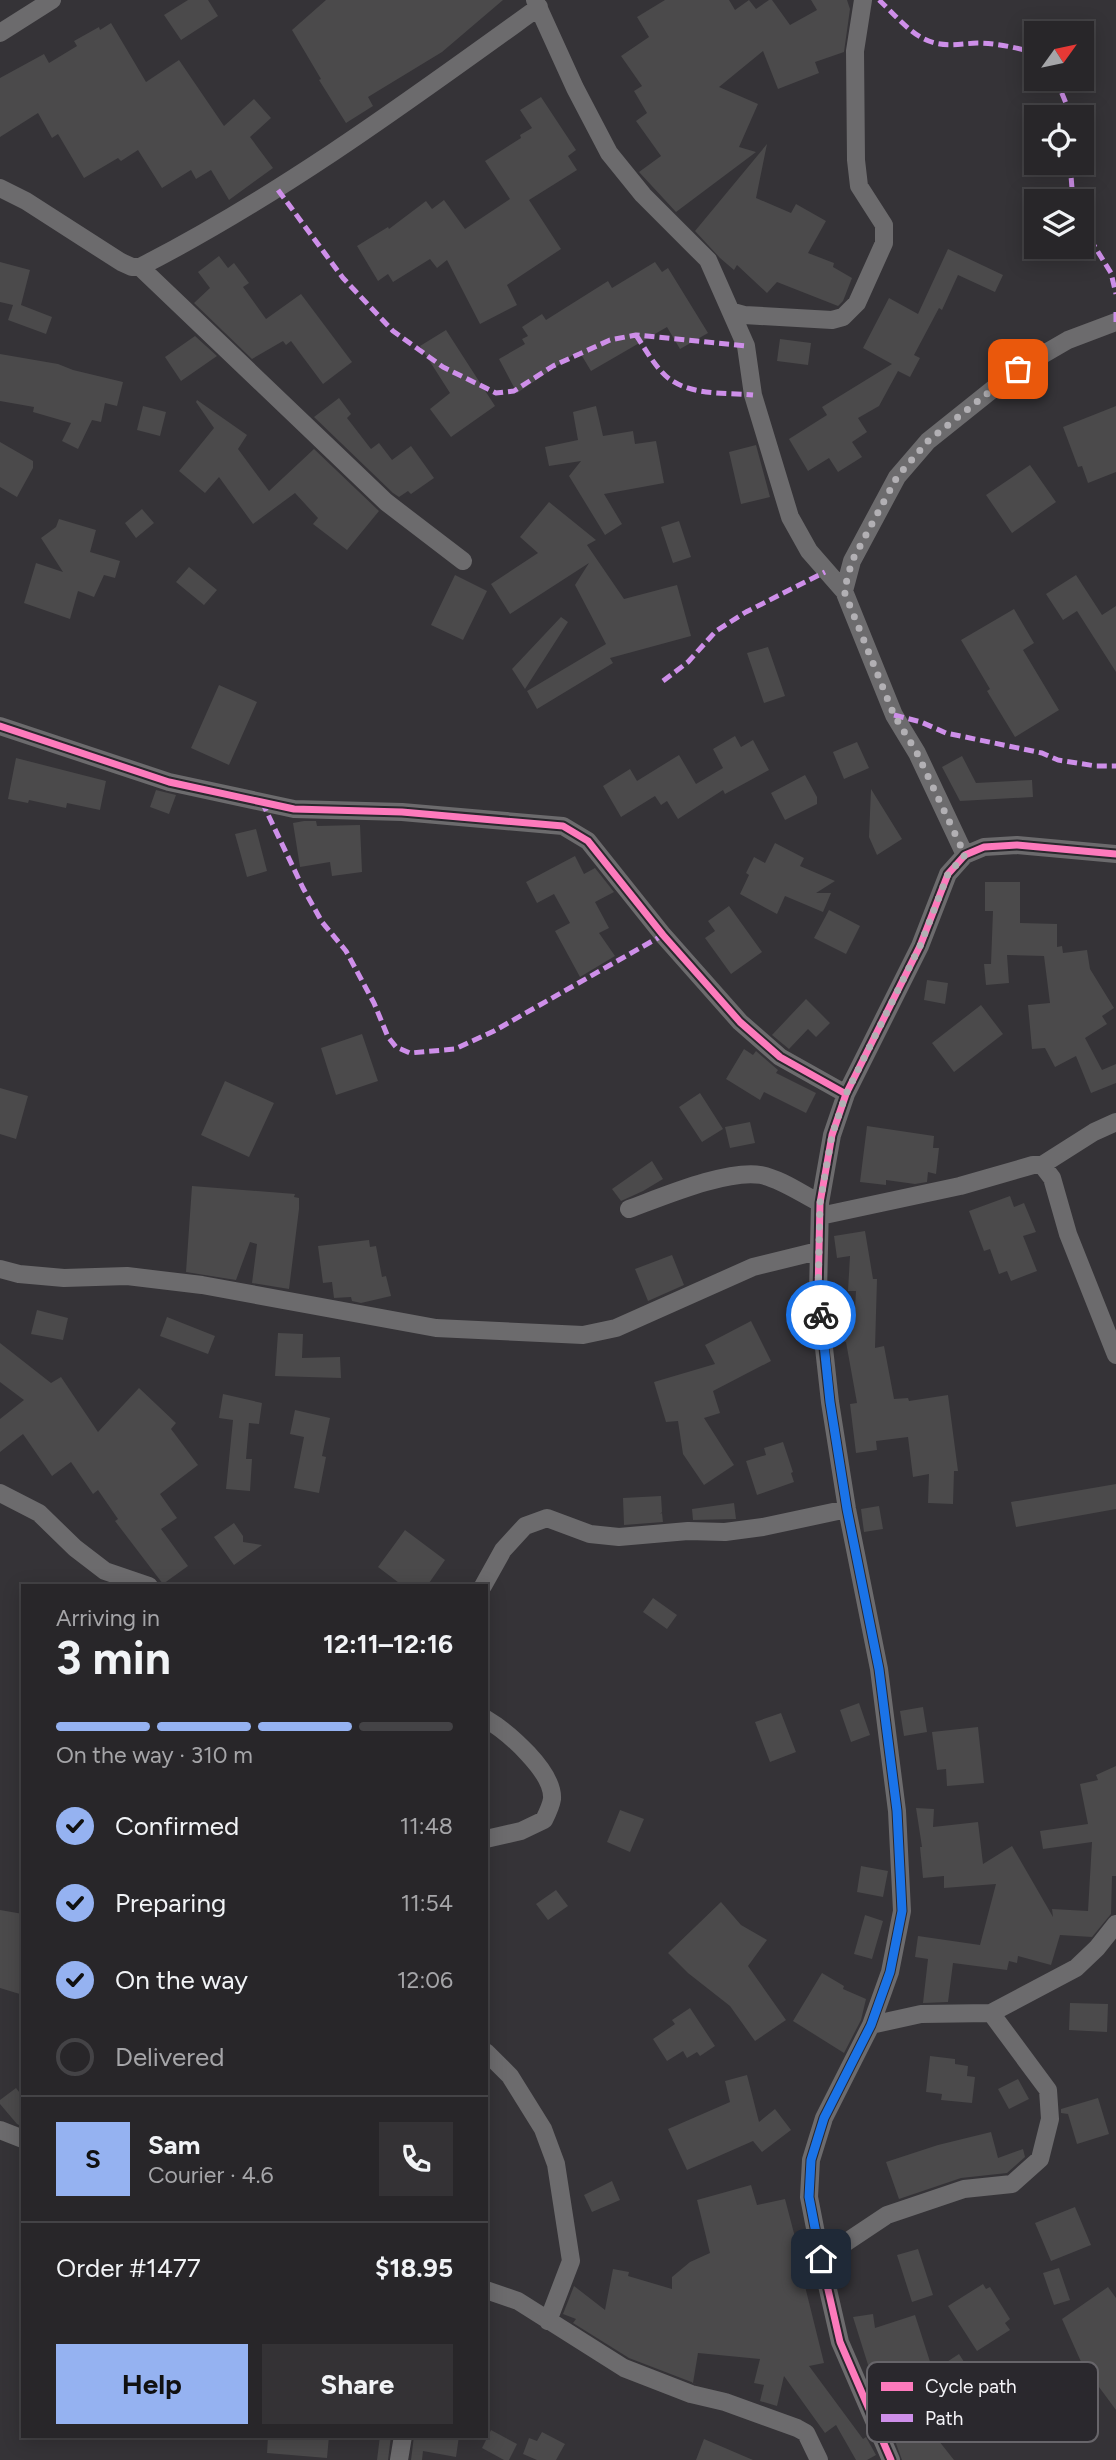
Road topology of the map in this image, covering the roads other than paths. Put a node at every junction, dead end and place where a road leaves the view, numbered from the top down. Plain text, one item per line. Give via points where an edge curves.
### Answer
1 (52, 0) edge
2 (863, 0) edge
3 (537, 4) edge
4 (0, 33) edge
5 (0, 188) edge
6 (140, 267) junction
7 (733, 312) junction
8 (1116, 322) edge
9 (463, 561) dead end
10 (844, 591) junction
11 (0, 726) edge
12 (1116, 853) edge
13 (965, 855) junction
14 (846, 1094) junction
15 (1116, 1122) edge
16 (1042, 1165) junction
17 (629, 1209) dead end
18 (820, 1209) junction
19 (818, 1251) junction
20 (0, 1269) edge
21 (1116, 1355) edge
22 (0, 1493) edge
23 (847, 1509) junction
24 (143, 1584) edge
25 (484, 1584) edge
26 (488, 1720) edge
27 (488, 1839) edge
28 (1116, 1924) edge
29 (991, 2013) junction
30 (871, 2025) junction
31 (488, 2054) edge
32 (0, 2130) edge
33 (21, 2137) edge
34 (821, 2259) junction
35 (488, 2291) edge
36 (548, 2321) junction
37 (867, 2404) edge
38 (403, 2438) edge
39 (883, 2442) edge
40 (399, 2460) edge
41 (819, 2460) edge
42 (891, 2460) edge

1 - 4 street
2 - 7 street via 855,51 856,160 859,186 884,225 884,243 857,303 843,317
3 - 6 street via 278,190
3 - 7 street via 609,153 643,195 708,260
5 - 6 street via 121,262
6 - 9 street via 386,502
7 - 10 street via 790,517 808,551
8 - 10 street via 1068,340 1018,369 928,441 897,477 852,561
10 - 13 street via 894,715
11 - 14 street via 169,782 294,809 402,812 563,826 588,841 740,1022 780,1057
12 - 13 street via 1017,845 984,847
13 - 14 street via 948,874 920,946
14 - 18 street via 832,1135
15 - 16 street
16 - 18 street via 960,1186
16 - 21 street via 1052,1178 1068,1234
17 - 18 street via 699,1185 760,1175
18 - 19 street
19 - 20 street via 753,1267 616,1328 583,1335 436,1328 202,1285 127,1276 64,1278
19 - 23 street via 830,1402
22 - 24 street via 39,1514 105,1571
23 - 25 street via 726,1532 619,1537 590,1534 547,1518 525,1526 503,1550
23 - 30 street via 879,1669 897,1811 902,1911 890,1972
26 - 27 street via 530,1755 550,1784 552,1800 544,1820
28 - 29 street via 1076,1968
29 - 30 street via 921,2014
29 - 34 street via 1048,2090 1050,2119 1040,2159 1012,2184 964,2189 887,2215
30 - 34 street via 824,2118 811,2160 809,2197
31 - 36 street via 510,2076 543,2129 556,2164 571,2261
32 - 33 street
34 - 37 street via 840,2342
35 - 36 street via 518,2301
36 - 41 street via 624,2368 797,2428 806,2433
38 - 40 street
39 - 42 street

